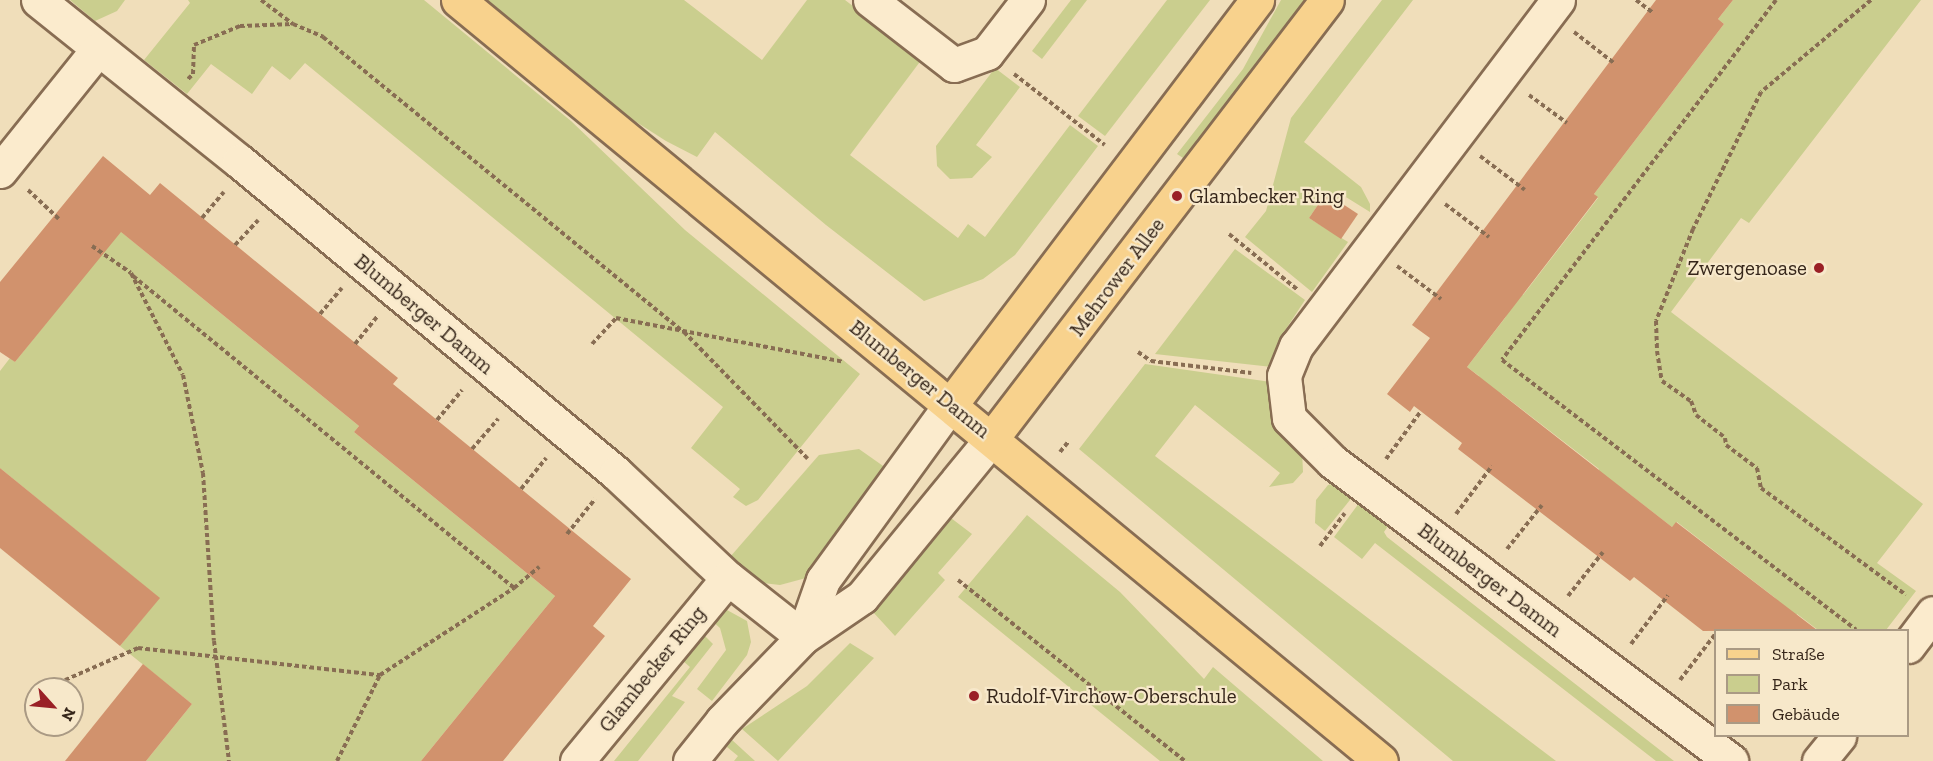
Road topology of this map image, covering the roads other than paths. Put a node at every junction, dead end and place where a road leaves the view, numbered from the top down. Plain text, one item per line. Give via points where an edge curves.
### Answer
1 (38, 0) edge
2 (458, 0) edge
3 (870, 0) edge
4 (1028, 0) edge
5 (1257, 0) edge
6 (1327, 0) edge
7 (1553, 6) edge
8 (98, 49) junction
9 (1, 169) edge
10 (951, 404) junction
11 (992, 438) junction
12 (728, 578) junction
13 (1925, 607) edge
14 (803, 637) junction
15 (1909, 644) edge
16 (1838, 737) edge
17 (577, 761) edge
18 (690, 761) edge
19 (1381, 761) edge
20 (1731, 761) edge
21 (1820, 761) edge

1 - 8 street, Blumberger Damm
2 - 10 main road, Blumberger Damm
3 - 4 street via 954,65 987,53
5 - 10 main road
6 - 11 main road, Mehrower Allee
7 - 20 street, Blumberger Damm via 1272,375 1289,418 1366,486
8 - 9 street
8 - 12 street, Blumberger Damm via 249,168 616,473
10 - 11 main road, Blumberger Damm
10 - 14 street via 823,580
11 - 14 street via 862,597
11 - 19 main road, Blumberger Damm
12 - 14 street, Blumberger Damm
12 - 17 street, Glambecker Ring
13 - 15 street
14 - 18 street via 722,721
16 - 21 street

